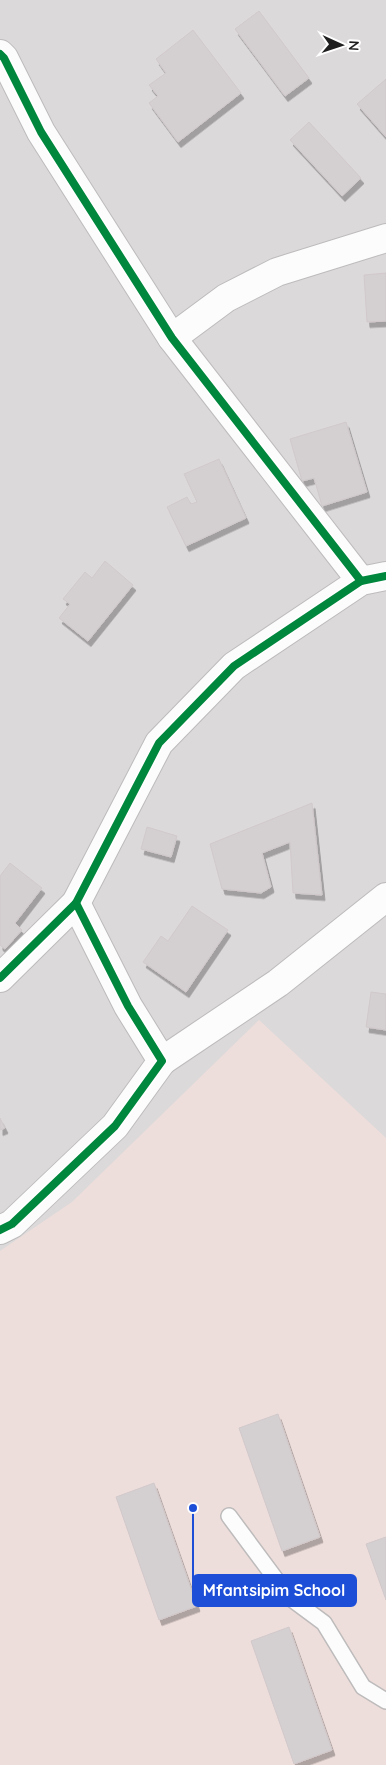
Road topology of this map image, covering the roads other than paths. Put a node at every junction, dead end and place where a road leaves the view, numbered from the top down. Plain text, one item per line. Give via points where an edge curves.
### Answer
1 (0, 54) edge
2 (386, 238) edge
3 (172, 338) junction
4 (374, 578) edge
5 (386, 897) edge
6 (76, 903) junction
7 (0, 978) edge
8 (162, 1061) junction
9 (0, 1230) edge
10 (229, 1516) dead end
11 (386, 1701) edge

1 - 3 street via 41,132
2 - 3 street via 277,272 226,298
3 - 4 street
4 - 6 street via 234,666 159,743
5 - 8 street via 278,982
6 - 7 street
6 - 8 street via 128,1006
8 - 9 street via 115,1126 12,1224
10 - 11 lane via 289,1597 324,1623 363,1687

